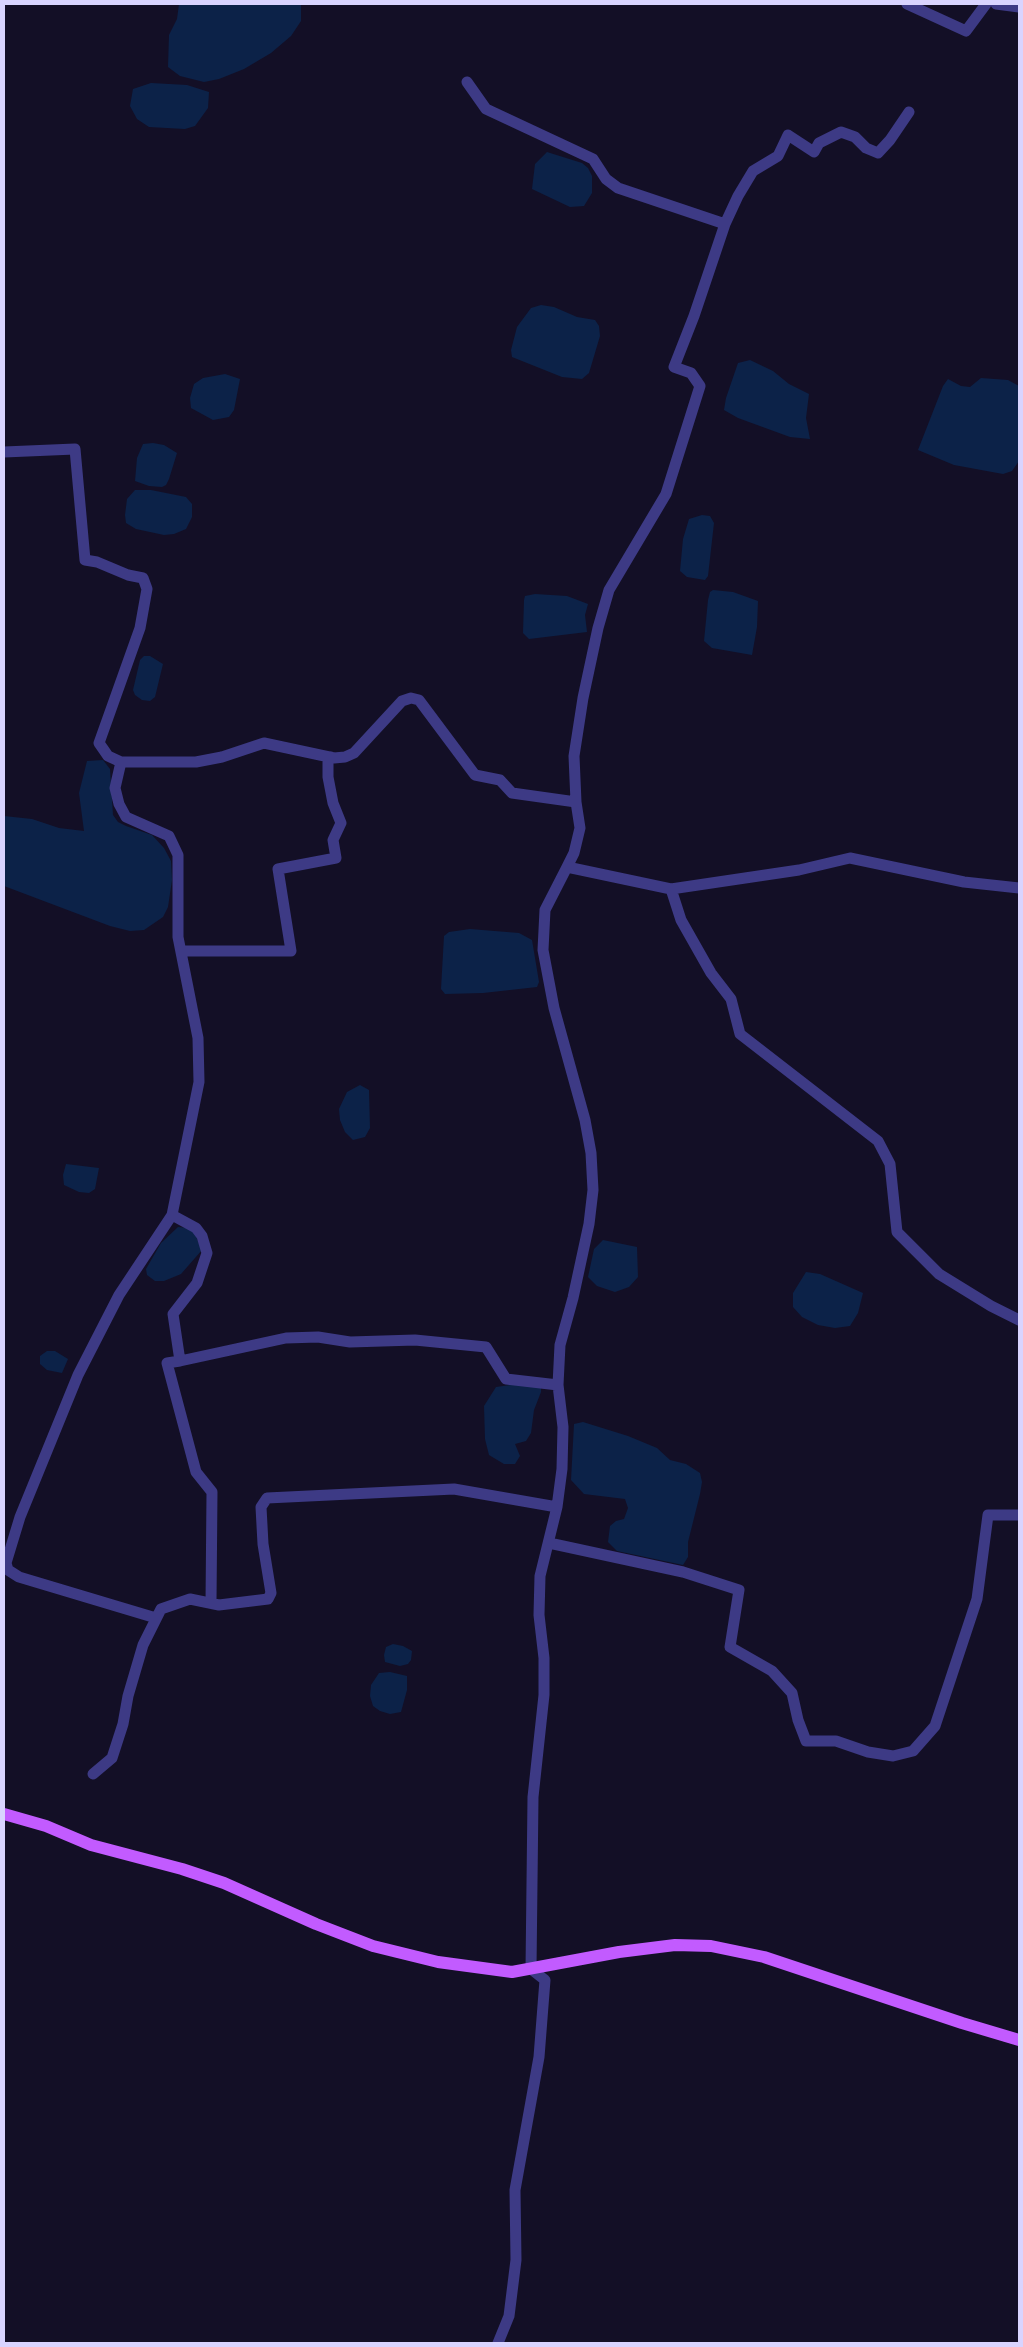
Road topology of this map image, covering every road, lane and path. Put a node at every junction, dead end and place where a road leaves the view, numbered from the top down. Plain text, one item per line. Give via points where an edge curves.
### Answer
1 (907, 4) edge
2 (986, 4) edge
3 (996, 4) edge
4 (1019, 7) edge
5 (468, 82) dead end
6 (908, 112) dead end
7 (725, 224) junction
8 (4, 452) edge
9 (331, 758) junction
10 (121, 762) junction
11 (576, 802) junction
12 (568, 867) junction
13 (1019, 888) edge
14 (671, 889) junction
15 (181, 951) junction
16 (172, 1215) junction
17 (1019, 1320) edge
18 (180, 1361) junction
19 (558, 1385) junction
20 (556, 1507) junction
21 (1019, 1515) edge
22 (549, 1543) junction
23 (4, 1574) edge
24 (19, 1577) junction
25 (211, 1603) junction
26 (156, 1618) junction
27 (93, 1774) dead end
28 (4, 1814) edge
29 (531, 1969) junction
30 (1019, 2040) edge
31 (498, 2343) edge

1 - 2 street via 966,31
3 - 4 street
5 - 7 street via 486,109 593,159 606,178 618,188
6 - 7 street via 878,153 841,132 819,143 814,152 788,135 778,156 753,171
7 - 11 street via 674,367 691,373 700,386 666,494 609,590 598,628 574,756
8 - 10 street via 75,450 85,560 128,576 143,578 147,589 140,628 99,743 108,756
9 - 10 street via 264,743 196,762
9 - 11 street via 354,753 402,701 411,698 419,700 475,775 500,780 512,793
9 - 15 street via 328,777 341,823 333,840 336,858 278,869 292,951
10 - 15 street via 115,788 126,817 169,836 178,855 178,936
11 - 12 street via 580,828
12 - 14 street
12 - 19 street via 545,910 543,950 554,1008 585,1120 593,1190 589,1224 560,1345
13 - 14 street via 964,882 850,858 799,870
14 - 17 street via 681,920 711,973 731,999 740,1034 878,1141 890,1164 897,1232 939,1274
15 - 16 street via 198,1038 200,1082
16 - 18 street via 196,1228 207,1253 197,1283 172,1314
16 - 24 street via 119,1295 78,1375 20,1516 6,1563 8,1570
18 - 19 street via 286,1338 318,1337 350,1342 415,1340 486,1347 506,1379
18 - 25 street via 167,1363 196,1472 212,1492
19 - 20 street via 563,1427 562,1469
20 - 22 street
20 - 25 street via 454,1489 267,1498 261,1507 271,1593 268,1600
21 - 22 street via 988,1515 977,1599 935,1726 913,1750 893,1756 836,1741 806,1741 792,1693 772,1671 730,1646 739,1590 682,1572
22 - 29 street via 540,1576 544,1695 532,1797
23 - 24 street
24 - 26 street
25 - 26 street via 190,1599 161,1609
26 - 27 street via 143,1645 112,1758
28 - 29 main road via 46,1826 91,1845 224,1883 373,1946 438,1962 512,1972
29 - 30 main road via 619,1952 674,1945 711,1946 764,1957
29 - 31 street via 545,1980 539,2057 515,2190 516,2260 509,2316

